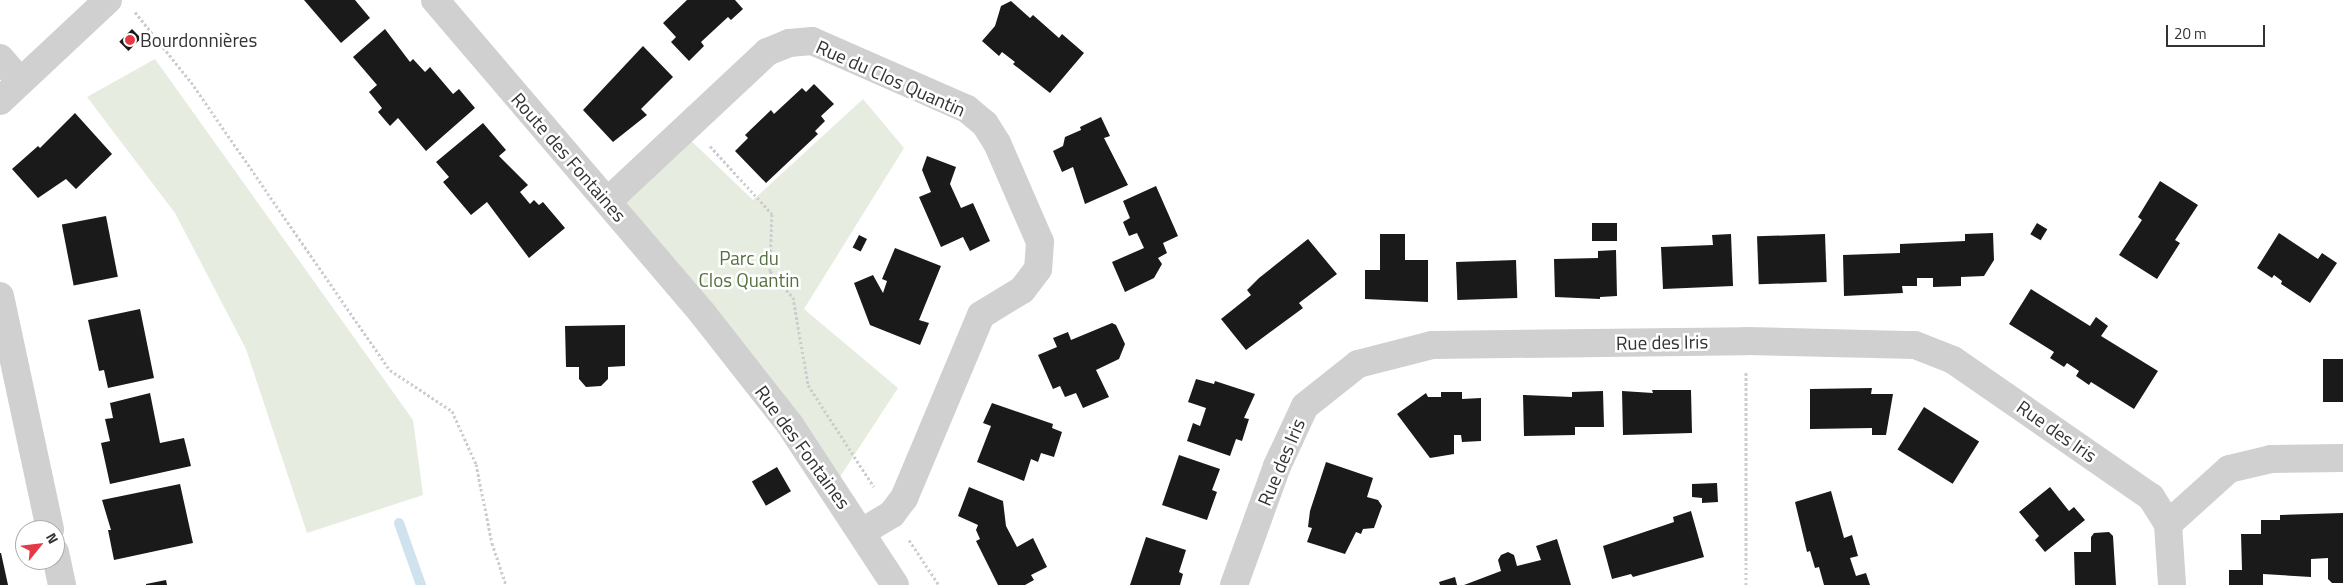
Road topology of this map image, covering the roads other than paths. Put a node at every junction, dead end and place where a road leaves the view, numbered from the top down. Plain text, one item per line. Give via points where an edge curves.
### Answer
1 (435, 0) edge
2 (120, 4) edge
3 (0, 58) edge
4 (20, 81) junction
5 (0, 101) edge
6 (608, 201) junction
7 (0, 296) edge
8 (703, 314) joint
9 (2343, 458) edge
10 (48, 520) edge
11 (2168, 524) junction
12 (862, 532) junction
13 (59, 570) edge
14 (62, 585) edge
15 (895, 585) edge
16 (1234, 585) edge
17 (2172, 585) edge

1 - 6 street, Route des Fontaines
2 - 4 street
3 - 4 street
4 - 5 street
6 - 8 street, Route des Fontaines
6 - 12 street, Rue du Clos Quantin via 767,52 789,43 812,41 966,109 985,124 997,143 1040,242 1038,269 1022,290 981,314 904,498 892,514
7 - 10 street
8 - 12 street, Rue des Fontaines via 790,425
9 - 11 street via 2272,459 2229,469
11 - 16 street, Rue des Iris via 2151,497 1953,360 1915,345 1746,341 1432,345 1358,364 1305,406 1277,466
11 - 17 street
12 - 15 street, Rue des Fontaines
13 - 14 street

